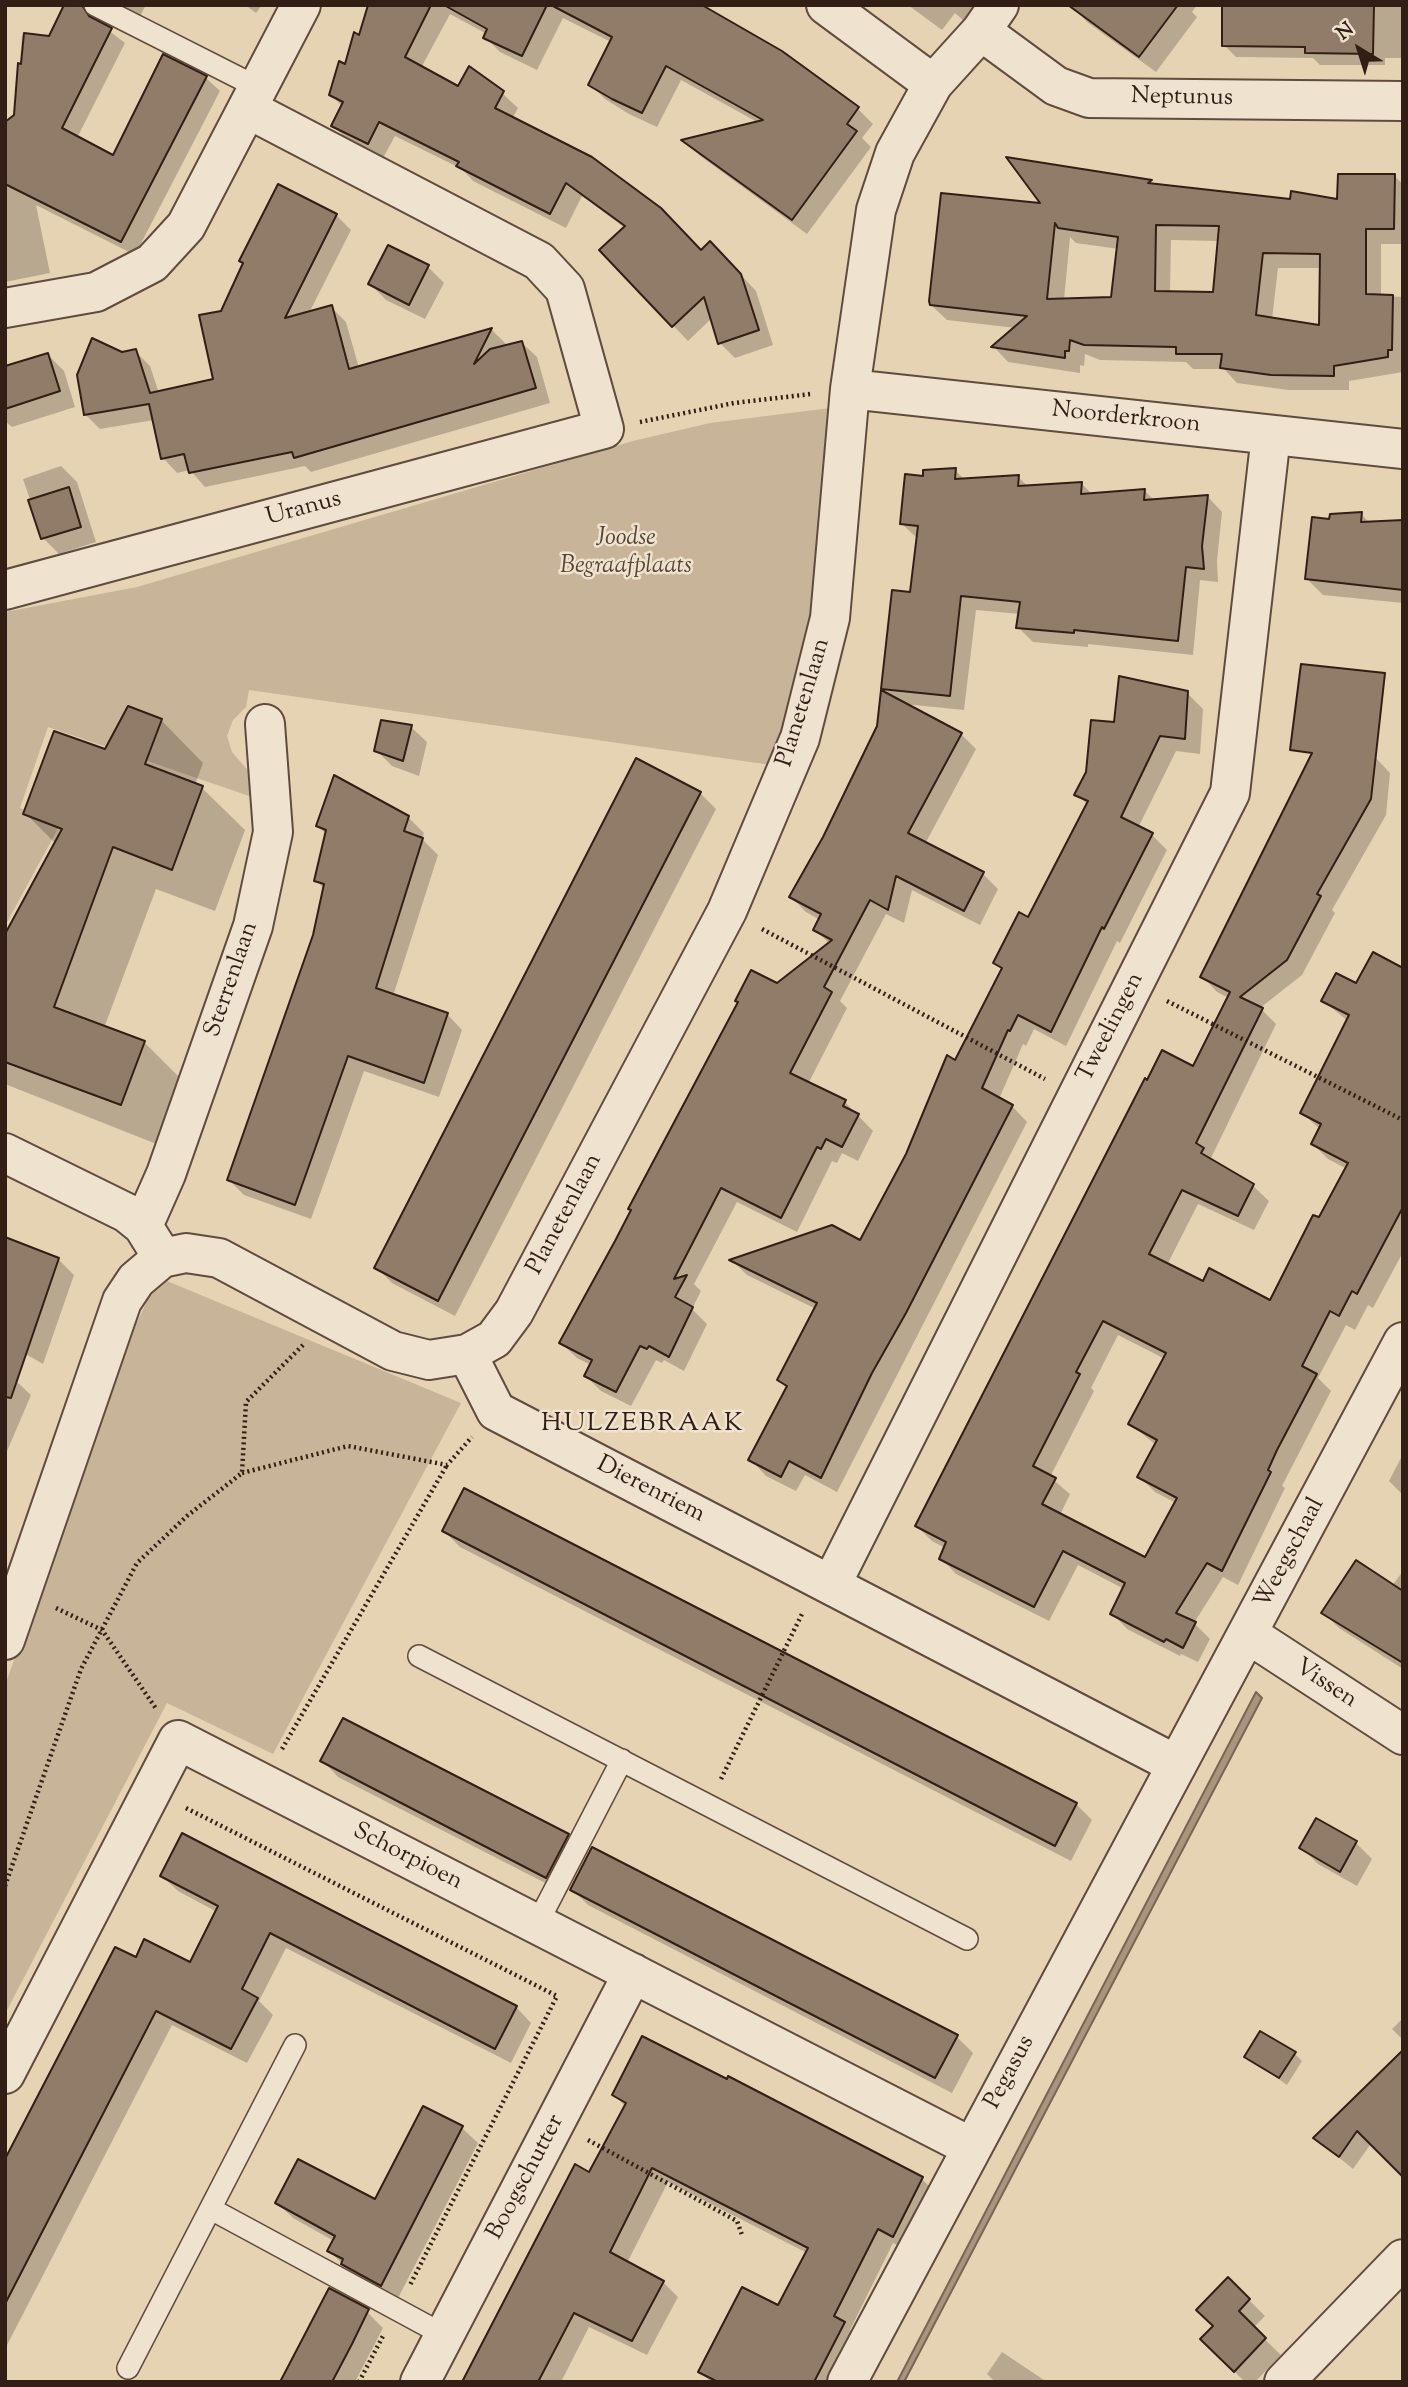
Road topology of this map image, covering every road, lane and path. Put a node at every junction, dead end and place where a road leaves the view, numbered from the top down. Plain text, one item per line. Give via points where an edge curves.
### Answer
1 (95, 5) edge
2 (301, 5) edge
3 (826, 5) edge
4 (990, 18) edge
5 (933, 84) junction
6 (253, 99) junction
7 (1403, 102) edge
8 (5, 308) edge
9 (850, 389) junction
10 (604, 429) junction
11 (1271, 435) junction
12 (1403, 449) edge
13 (5, 590) edge
14 (265, 724) dead end
15 (727, 911) junction
16 (1135, 985) junction
17 (1077, 1097) junction
18 (1403, 1120) edge
19 (5, 1153) edge
20 (143, 1226) junction
21 (162, 1258) junction
22 (321, 1313) junction
23 (1403, 1342) edge
24 (467, 1354) junction
25 (496, 1411) junction
26 (447, 1465) junction
27 (242, 1474) junction
28 (825, 1582) junction
29 (24, 1588) junction
30 (102, 1630) junction
31 (1248, 1634) junction
32 (5, 1640) edge
33 (419, 1656) dead end
34 (1403, 1735) edge
35 (178, 1740) junction
36 (622, 1760) junction
37 (1177, 1765) junction
38 (262, 1783) junction
39 (150, 1789) junction
40 (708, 1805) junction
41 (5, 1886) edge
42 (537, 1924) junction
43 (967, 1939) dead end
44 (633, 1973) junction
45 (295, 2045) dead end
46 (5, 2074) edge
47 (555, 2123) junction
48 (971, 2147) junction
49 (211, 2209) junction
50 (742, 2235) dead end
51 (1403, 2259) edge
52 (397, 2310) junction
53 (444, 2335) junction
54 (128, 2368) dead end
55 (359, 2382) edge
56 (420, 2382) edge
57 (847, 2382) edge
58 (1284, 2382) edge

1 - 6 lane
2 - 6 street
3 - 5 street
4 - 5 street, Planetenlaan
4 - 7 street, Neptunus via 1056,86 1089,98
5 - 9 street, Planetenlaan via 895,153 876,211
6 - 8 street via 186,226 152,263 96,292
6 - 10 street via 539,261 565,289
9 - 10 path via 734,403
9 - 11 street, Noorderkroon
9 - 15 street, Planetenlaan via 830,618 800,738
10 - 13 street, Uranus
11 - 12 street, Noorderkroon
11 - 16 street, Tweelingen via 1230,793
14 - 20 street, Sterrenlaan via 273,832 253,926 166,1174
15 - 17 path
15 - 24 street, Planetenlaan via 514,1312 494,1339
16 - 17 street, Tweelingen
16 - 18 path
17 - 28 street, Tweelingen
19 - 20 street via 127,1213
20 - 21 street
21 - 22 street via 186,1253 219,1258
21 - 29 street via 136,1280 122,1301
22 - 24 street via 393,1351 429,1360
22 - 27 path via 301,1348 246,1402
23 - 31 street, Weegschaal
24 - 25 street
25 - 26 path
25 - 28 street, Dierenriem
26 - 27 path via 348,1446
26 - 38 path
27 - 30 path via 187,1516 137,1563
28 - 37 street, Dierenriem
28 - 40 path
29 - 30 path
29 - 32 street
30 - 35 path
30 - 41 path via 81,1669
31 - 34 street, Vissen
31 - 37 street, Weegschaal
33 - 36 lane
35 - 38 street, Schorpioen
35 - 39 street
36 - 40 lane
36 - 42 lane
37 - 48 street, Pegasus
38 - 42 street, Schorpioen
39 - 46 street
39 - 52 path via 557,1996
40 - 43 lane
42 - 44 street, Schorpioen
44 - 47 street, Boogschutter
44 - 48 street, Schorpioen
45 - 49 lane
47 - 50 path via 737,2221
47 - 53 street, Boogschutter
48 - 57 street, Pegasus
49 - 52 lane
49 - 54 lane
51 - 58 street
52 - 53 lane
52 - 55 path
53 - 56 street, Boogschutter

